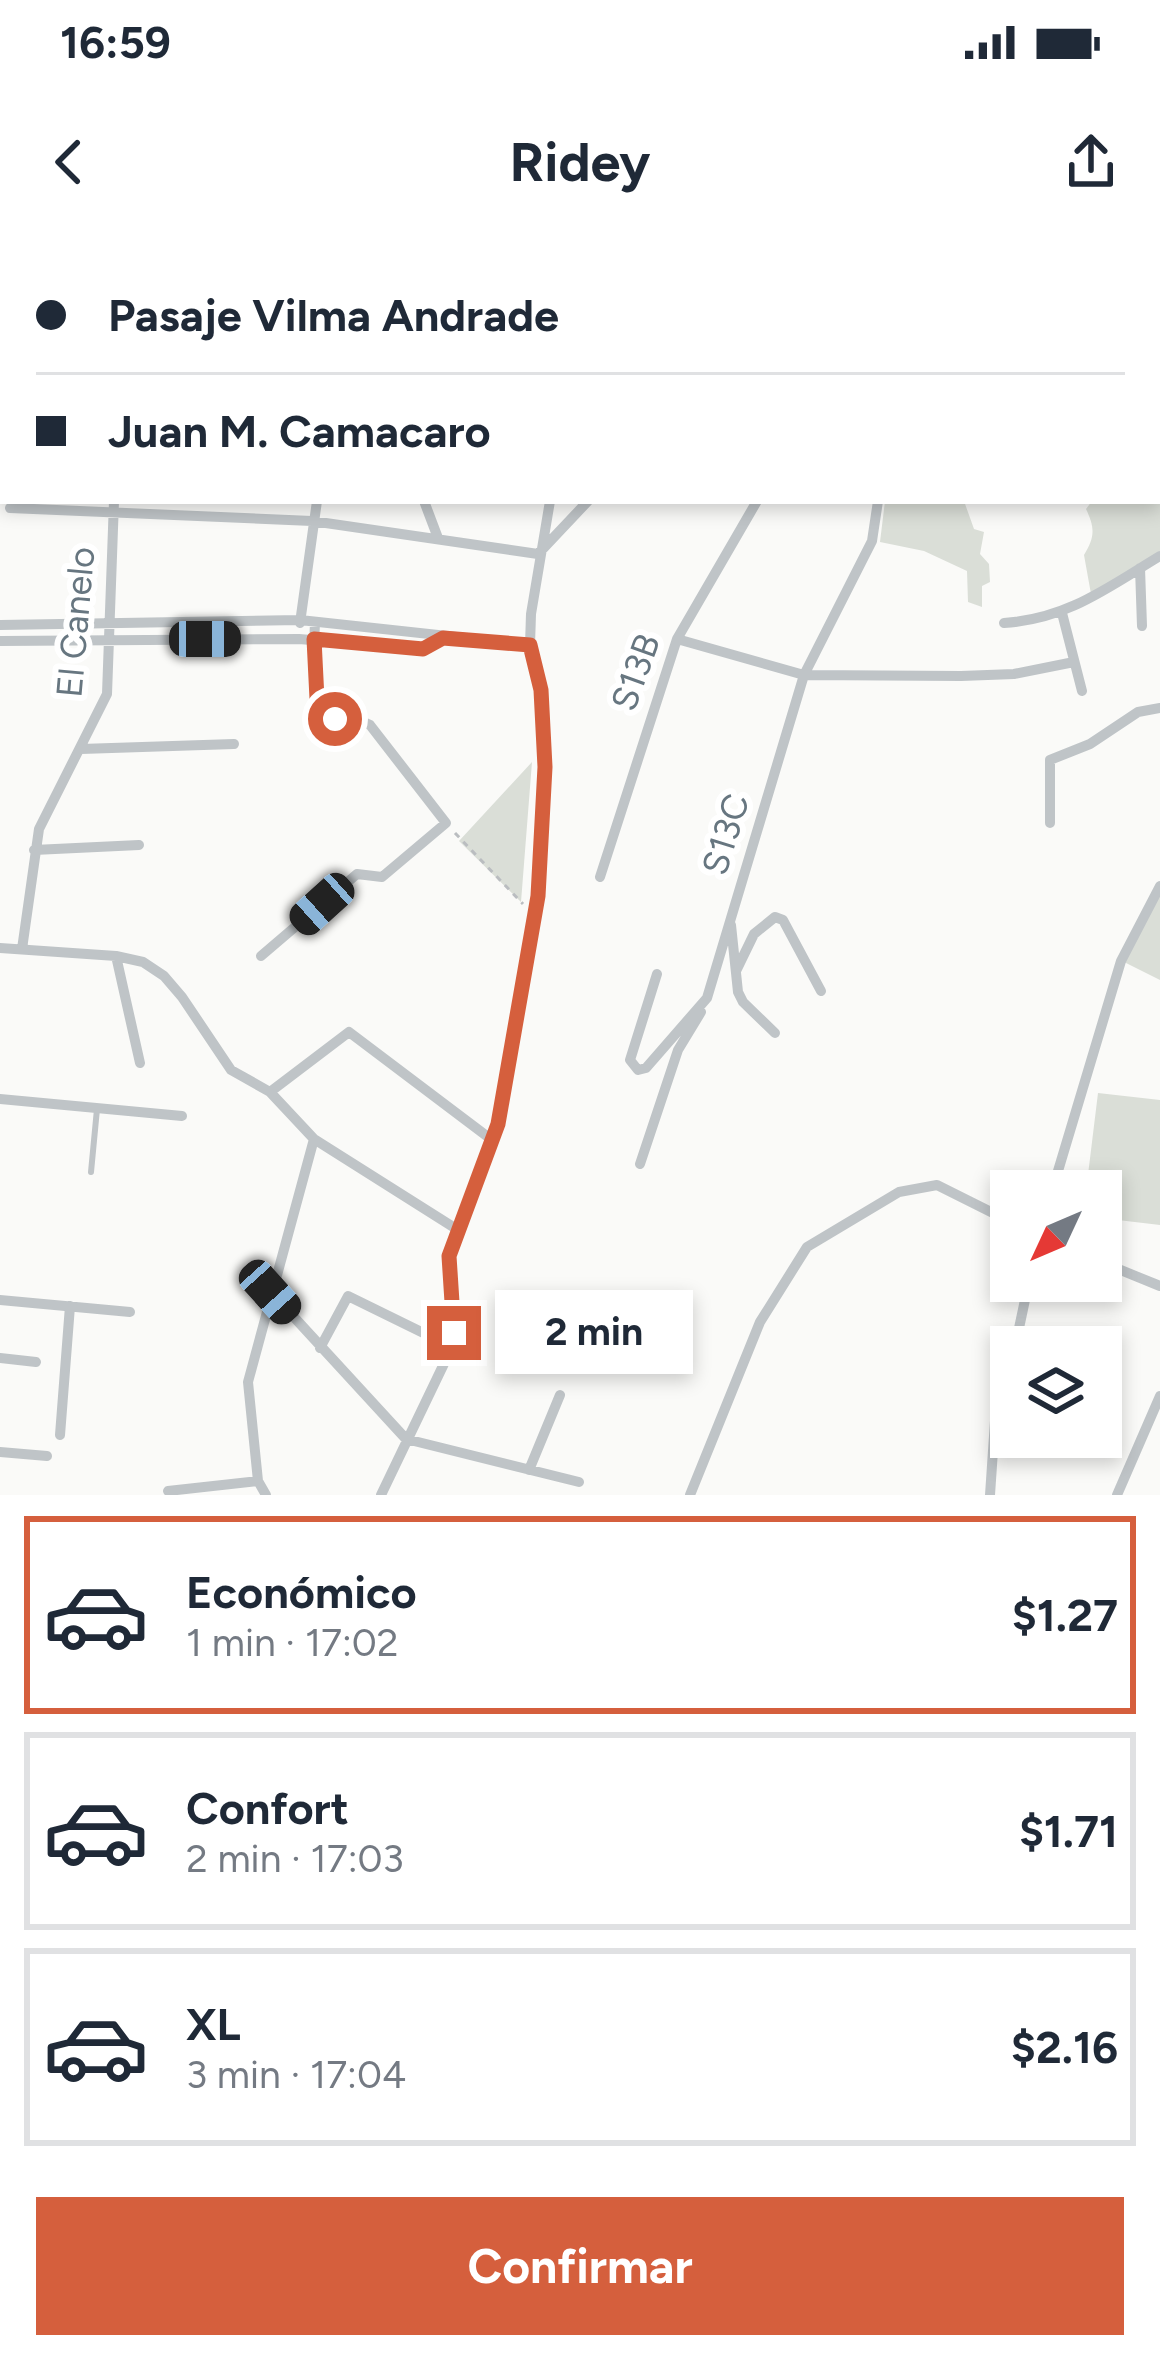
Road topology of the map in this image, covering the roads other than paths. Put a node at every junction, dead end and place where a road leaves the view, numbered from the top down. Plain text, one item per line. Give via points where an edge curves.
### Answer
1 (315, 504) edge
2 (425, 504) edge
3 (549, 504) edge
4 (585, 504) edge
5 (755, 504) edge
6 (878, 504) edge
7 (114, 507) edge
8 (10, 508) dead end
9 (312, 521) junction
10 (438, 538) junction
11 (538, 554) junction
12 (1160, 556) edge
13 (1141, 568) junction
14 (1062, 613) junction
15 (300, 620) junction
16 (315, 622) junction
17 (110, 623) junction
18 (1004, 623) dead end
19 (0, 625) edge
20 (1142, 626) dead end
21 (443, 638) junction
22 (110, 639) junction
23 (299, 639) junction
24 (314, 639) junction
25 (677, 639) junction
26 (0, 641) edge
27 (530, 645) junction
28 (1074, 662) junction
29 (804, 675) junction
30 (1082, 692) dead end
31 (1160, 708) edge
32 (234, 744) dead end
33 (81, 748) junction
34 (1050, 823) dead end
35 (139, 845) dead end
36 (34, 850) junction
37 (600, 877) dead end
38 (1160, 886) edge
39 (731, 919) junction
40 (0, 948) edge
41 (22, 949) junction
42 (116, 956) junction
43 (261, 956) dead end
44 (736, 971) junction
45 (657, 974) dead end
46 (821, 991) dead end
47 (707, 998) junction
48 (776, 1033) dead end
49 (140, 1063) dead end
50 (270, 1092) junction
51 (0, 1099) edge
52 (98, 1106) junction
53 (182, 1116) dead end
54 (314, 1139) junction
55 (492, 1140) junction
56 (640, 1164) dead end
57 (1058, 1170) edge
58 (91, 1172) dead end
59 (990, 1212) edge
60 (458, 1230) junction
61 (1122, 1271) edge
62 (1160, 1286) edge
63 (270, 1292) junction
64 (0, 1300) edge
65 (70, 1306) junction
66 (130, 1312) dead end
67 (452, 1347) junction
68 (320, 1348) junction
69 (0, 1358) edge
70 (37, 1362) dead end
71 (560, 1395) dead end
72 (1160, 1396) edge
73 (60, 1435) dead end
74 (406, 1439) junction
75 (0, 1452) edge
76 (47, 1456) dead end
77 (992, 1458) edge
78 (530, 1470) junction
79 (258, 1481) junction
80 (579, 1482) dead end
81 (168, 1491) dead end
82 (266, 1495) edge
83 (381, 1495) edge
84 (690, 1495) edge
85 (990, 1495) edge
86 (1117, 1495) edge

1 - 9 street
2 - 10 street
3 - 11 street
4 - 11 street
5 - 25 street, S13B
6 - 29 street, S13C via 872,541
7 - 8 street
7 - 9 street
7 - 17 street, El Canelo
9 - 10 street
9 - 15 street
10 - 11 street
11 - 27 street
12 - 13 street
13 - 14 street
13 - 20 street
14 - 18 street
14 - 28 street
15 - 16 street
15 - 17 street
15 - 23 street
16 - 21 street
16 - 24 street
17 - 19 street
17 - 22 street, El Canelo
21 - 24 street via 423,649
21 - 27 street
22 - 23 street
22 - 26 street
22 - 33 street, El Canelo via 106,694
23 - 24 street
24 - 43 street via 322,712 370,725 446,823 382,877 357,874
25 - 29 street
25 - 37 street, S13B
27 - 55 street via 545,767 535,914
28 - 29 street via 996,675
28 - 30 street
29 - 39 street, S13C
31 - 34 street via 1049,760
32 - 33 street
33 - 36 street, El Canelo
35 - 36 street
36 - 41 street, El Canelo
38 - 57 street via 1121,961
39 - 44 street
39 - 47 street, S13C
40 - 41 street
41 - 42 street
42 - 49 street
42 - 50 street via 164,976 221,1060
44 - 46 street via 754,934 775,917
44 - 48 street via 743,1002
45 - 47 street, S13C via 632,1067 646,1068
47 - 56 street via 678,1050
50 - 54 street
50 - 55 street via 350,1032
51 - 52 street
52 - 53 street
52 - 58 lane
54 - 60 street
54 - 63 street
55 - 60 street
59 - 84 street via 937,1185 899,1192 807,1247 760,1322
60 - 67 street via 448,1264
61 - 62 street
63 - 68 street
63 - 79 street via 248,1382
64 - 65 street
65 - 66 street
65 - 73 street
67 - 68 street via 348,1296
67 - 74 street
68 - 74 street
69 - 70 street
71 - 78 street
72 - 86 street
74 - 78 street
74 - 83 street
75 - 76 street
77 - 85 street
78 - 80 street
79 - 81 street
79 - 82 street

